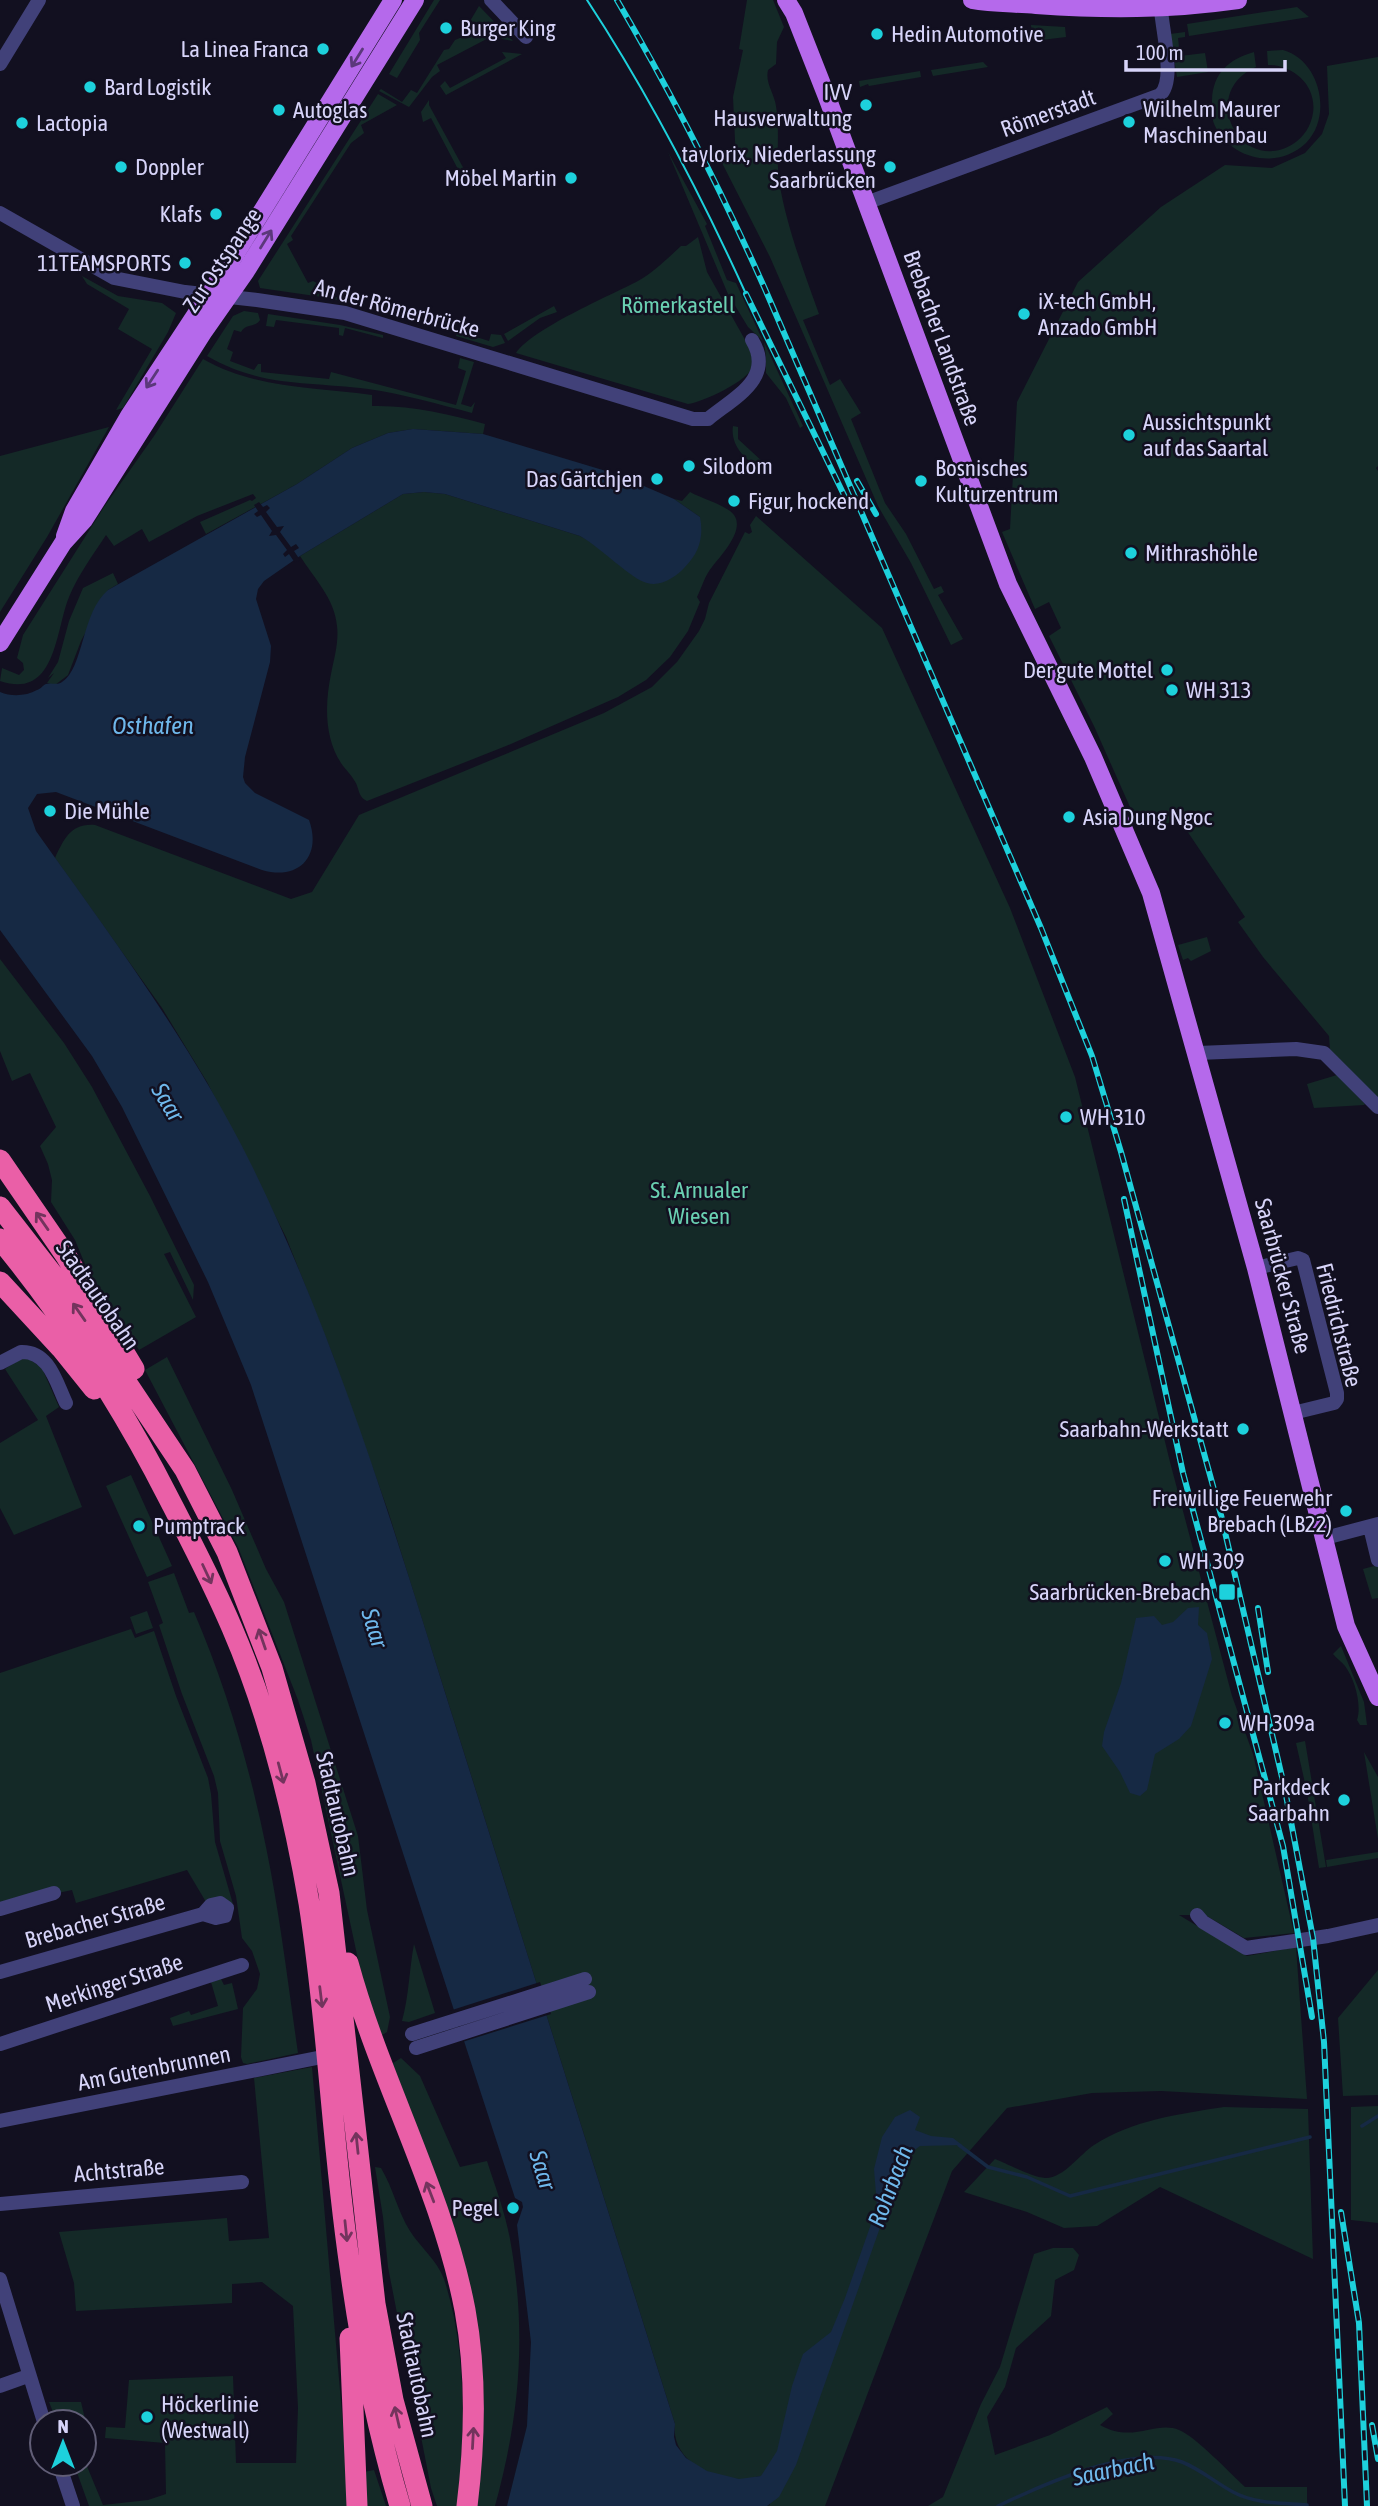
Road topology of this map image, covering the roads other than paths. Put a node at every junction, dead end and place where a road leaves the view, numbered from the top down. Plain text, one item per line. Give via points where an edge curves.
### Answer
1 (39, 0) edge
2 (393, 0) edge
3 (415, 0) edge
4 (491, 0) edge
5 (972, 0) edge
6 (1238, 0) edge
7 (1026, 2) edge
8 (791, 4) edge
9 (1161, 9) junction
10 (526, 37) dead end
11 (0, 64) edge
12 (866, 203) junction
13 (0, 213) edge
14 (208, 295) junction
15 (229, 296) junction
16 (752, 340) dead end
17 (63, 543) junction
18 (0, 643) edge
19 (1142, 867) joint
20 (1198, 1053) junction
21 (1378, 1107) edge
22 (0, 1160) edge
23 (0, 1207) edge
24 (0, 1239) edge
25 (1256, 1268) junction
26 (0, 1282) edge
27 (0, 1363) edge
28 (66, 1403) dead end
29 (1293, 1413) junction
30 (153, 1470) junction
31 (185, 1470) junction
32 (1374, 1525) edge
33 (1325, 1538) junction
34 (1378, 1560) edge
35 (1378, 1696) edge
36 (54, 1893) dead end
37 (329, 1893) junction
38 (0, 1909) edge
39 (203, 1914) dead end
40 (1197, 1914) dead end
41 (1378, 1925) edge
42 (242, 1965) dead end
43 (0, 1972) edge
44 (587, 1985) dead end
45 (335, 2029) junction
46 (414, 2041) dead end
47 (0, 2044) edge
48 (317, 2058) dead end
49 (341, 2087) junction
50 (0, 2121) edge
51 (242, 2182) dead end
52 (0, 2203) edge
53 (349, 2266) junction
54 (0, 2279) edge
55 (29, 2376) junction
56 (0, 2386) edge
57 (39, 2408) edge
58 (64, 2478) edge
59 (73, 2506) edge
60 (357, 2506) edge
61 (400, 2506) edge
62 (422, 2506) edge
63 (467, 2506) edge

1 - 11 street
2 -> 14 main road, Zur Ostspange
15 -> 3 main road, Zur Ostspange
4 - 10 street
5 - 7 main road
6 - 9 main road
7 - 9 main road via 1072,8
8 - 12 main road, Brebacher Landstraße
9 - 12 street, Römerstadt via 1169,78 1160,95
12 - 19 main road, Brebacher Landstraße via 1008,584
13 - 14 street, An der Römerbrücke via 114,278
14 - 15 street, An der Römerbrücke
14 -> 17 main road, Zur Ostspange via 108,451 74,512
15 - 16 street, An der Römerbrücke via 371,320 678,416 708,419 759,372 759,352
15 - 17 main road, Zur Ostspange via 84,520
17 - 18 main road, Zur Ostspange
19 - 20 main road, Saarbrücker Straße
20 - 21 street via 1296,1049 1324,1053
20 - 25 main road, Saarbrücker Straße
31 -> 22 highway via 171,1431 121,1346
31 -> 23 highway, Stadtautobahn via 64,1289
24 - 30 highway, Stadtautobahn via 77,1342 132,1427
25 - 29 main road, Saarbrücker Straße
25 - 29 street, Friedrichstraße via 1303,1260 1337,1393 1334,1403
26 - 30 highway via 61,1348
27 - 28 street via 21,1352 40,1357
29 - 33 main road, Saarbrücker Straße
30 -> 45 highway, Stadtautobahn via 233,1631 273,1744
37 -> 31 highway, Stadtautobahn via 302,1770 272,1668 226,1552
32 - 33 street
32 - 34 street
33 - 35 main road, Saarbrücker Straße via 1346,1626
36 - 38 street
37 - 45 highway, Stadtautobahn
63 -> 37 highway via 474,2416 465,2312 457,2275 367,2027
39 - 43 street, Brebacher Straße
40 - 41 street via 1245,1948
42 - 47 street, Merkinger Straße
44 - 46 street
45 - 49 highway, Stadtautobahn
48 - 50 street, Am Gutenbrunnen
49 -> 53 highway, Stadtautobahn
62 -> 49 highway, Stadtautobahn via 393,2400
51 - 52 street, Achtstraße
53 - 60 highway
53 - 61 highway, Stadtautobahn via 373,2403
54 - 55 street
55 - 56 street
55 - 57 street
58 - 59 street

